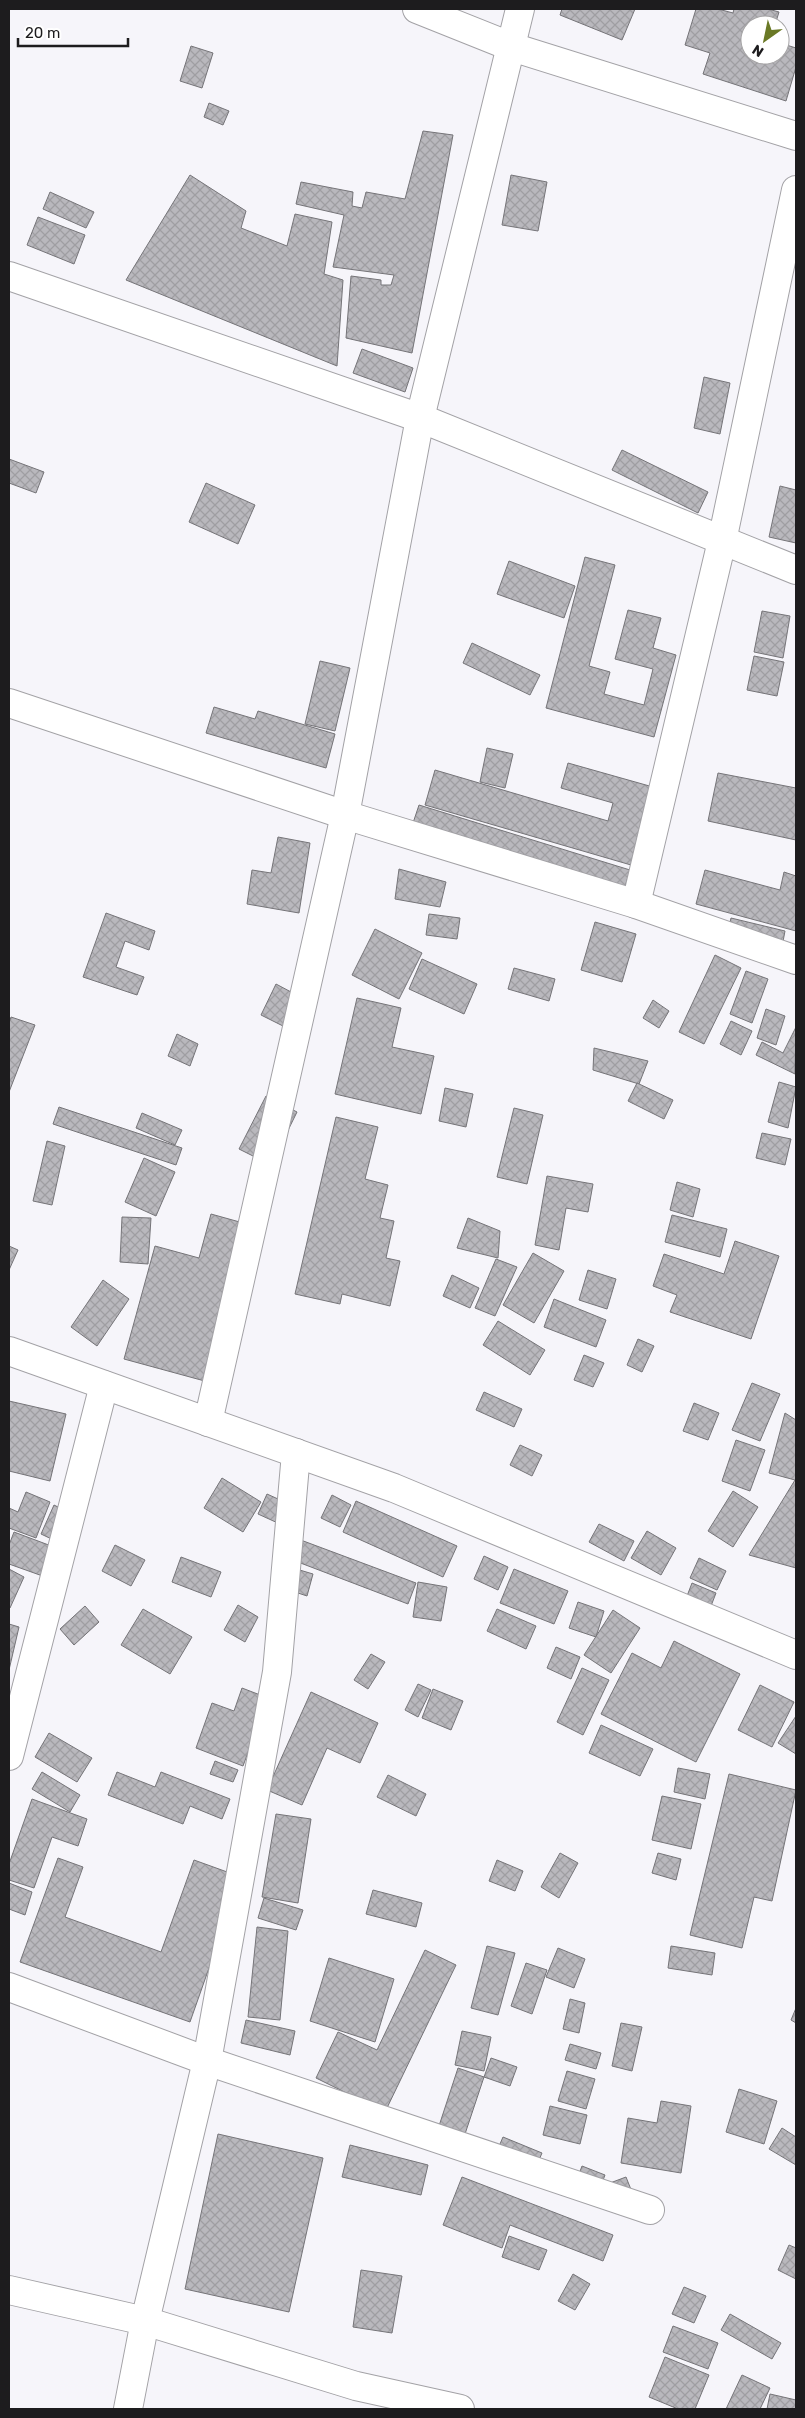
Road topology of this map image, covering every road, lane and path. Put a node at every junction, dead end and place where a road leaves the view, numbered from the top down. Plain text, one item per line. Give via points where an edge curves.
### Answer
1 (417, 9) edge
2 (520, 9) edge
3 (512, 47) junction
4 (796, 136) edge
5 (796, 190) edge
6 (9, 276) edge
7 (420, 418) junction
8 (722, 541) junction
9 (796, 570) edge
10 (9, 703) edge
11 (346, 816) junction
12 (636, 904) junction
13 (796, 960) edge
14 (9, 1351) edge
15 (104, 1385) junction
16 (208, 1422) junction
17 (296, 1453) junction
18 (796, 1655) edge
19 (9, 1756) edge
20 (9, 1987) edge
21 (207, 2062) junction
22 (650, 2210) dead end
23 (9, 2290) edge
24 (145, 2321) junction
25 (128, 2409) edge
26 (460, 2409) edge

1 - 3 street
2 - 3 street
3 - 4 street
3 - 7 street
5 - 8 street
6 - 7 street
7 - 8 street
7 - 11 street
8 - 9 street
8 - 12 street
10 - 11 street
11 - 12 street
11 - 16 street
12 - 13 street
14 - 15 street
15 - 16 street
15 - 19 street
16 - 17 street
17 - 18 street via 394,1488
17 - 21 street via 277,1672
20 - 21 street
21 - 22 street
21 - 24 street
23 - 24 street
24 - 25 street
24 - 26 street via 356,2386

